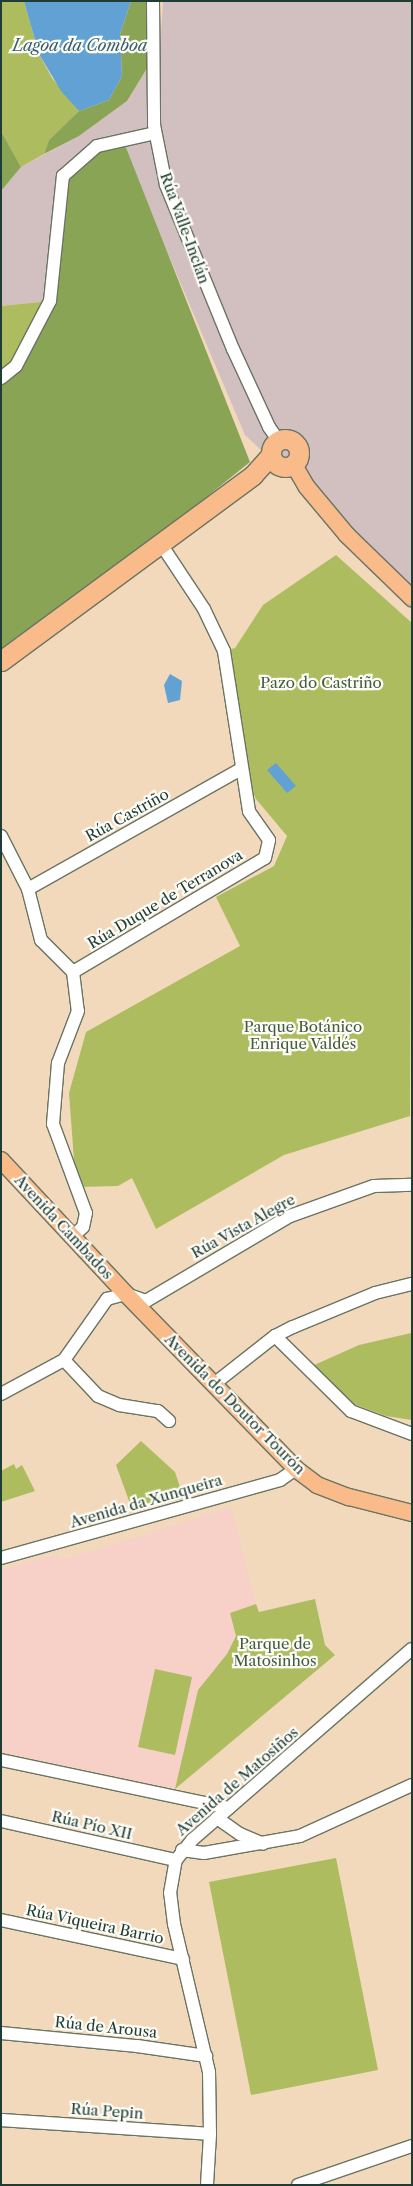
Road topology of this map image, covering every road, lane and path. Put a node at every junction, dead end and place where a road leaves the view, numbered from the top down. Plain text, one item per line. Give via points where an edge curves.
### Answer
1 (153, 1) edge
2 (155, 133) junction
3 (1, 378) edge
4 (281, 457) junction
5 (162, 544) junction
6 (412, 598) edge
7 (1, 661) edge
8 (241, 769) junction
9 (1, 836) edge
10 (28, 889) junction
11 (73, 972) junction
12 (1, 1160) edge
13 (412, 1185) edge
14 (74, 1235) junction
15 (412, 1284) edge
16 (126, 1294) junction
17 (276, 1336) junction
18 (64, 1360) junction
19 (214, 1384) junction
20 (1, 1394) edge
21 (169, 1421) dead end
22 (412, 1434) edge
23 (296, 1469) junction
24 (412, 1513) edge
25 (1, 1558) edge
26 (412, 1649) edge
27 (1, 1760) edge
28 (412, 1784) edge
29 (229, 1808) junction
30 (217, 1818) junction
31 (1, 1822) edge
32 (263, 1844) junction
33 (179, 1855) junction
34 (1, 1920) edge
35 (182, 1959) junction
36 (1, 2033) edge
37 (206, 2056) junction
38 (1, 2120) edge
39 (210, 2134) junction
40 (412, 2146) edge
41 (207, 2185) edge
42 (298, 2185) edge

1 - 2 street, Rúa Valle-Inclán
2 - 3 street via 97,146 63,176 50,301 16,366
2 - 4 street, Rúa Valle-Inclán via 166,185 194,258
4 - 5 highway
4 - 6 main road, Rúa Valle-Inclán via 347,535
5 - 7 highway
5 - 8 street, Rúa Duque de Terranova via 204,609 224,651
8 - 10 street, Rúa Castriño
8 - 11 street, Rúa Duque de Terranova via 249,811 269,840 265,858
9 - 10 street
10 - 11 street via 41,940
11 - 14 street via 78,1011 58,1063 52,1124 86,1212 83,1227
12 - 14 main road, Avenida Cambados
13 - 16 street, Rúa Vista Alegre via 374,1186 313,1207 290,1216 146,1301
14 - 16 main road, Avenida Cambados
15 - 17 street via 322,1314
16 - 18 street via 107,1299
16 - 19 main road, Avenida do Doutor Tourón
17 - 19 street
17 - 22 street via 351,1411
18 - 20 street
18 - 21 street via 98,1396 119,1405 158,1412
19 - 23 main road, Avenida do Doutor Tourón
23 - 24 main road, Avenida do Doutor Tourón via 317,1485
23 - 25 street, Avenida da Xunqueira via 280,1480
26 - 29 street, Avenida de Matosiños
27 - 29 street
28 - 32 street, Rúa Pío XII via 312,1833
29 - 30 street, Avenida de Matosiños
30 - 32 street via 240,1834
30 - 33 street, Avenida de Matosiños
31 - 33 street, Rúa Pío XII
32 - 33 street, Rúa Pío XII
33 - 35 street via 170,1893
34 - 35 street, Rúa Viqueira Barrio
35 - 37 street
36 - 37 street, Rúa de Arousa
37 - 39 street
38 - 39 street, Rúa Pepin
39 - 41 street
40 - 42 street

